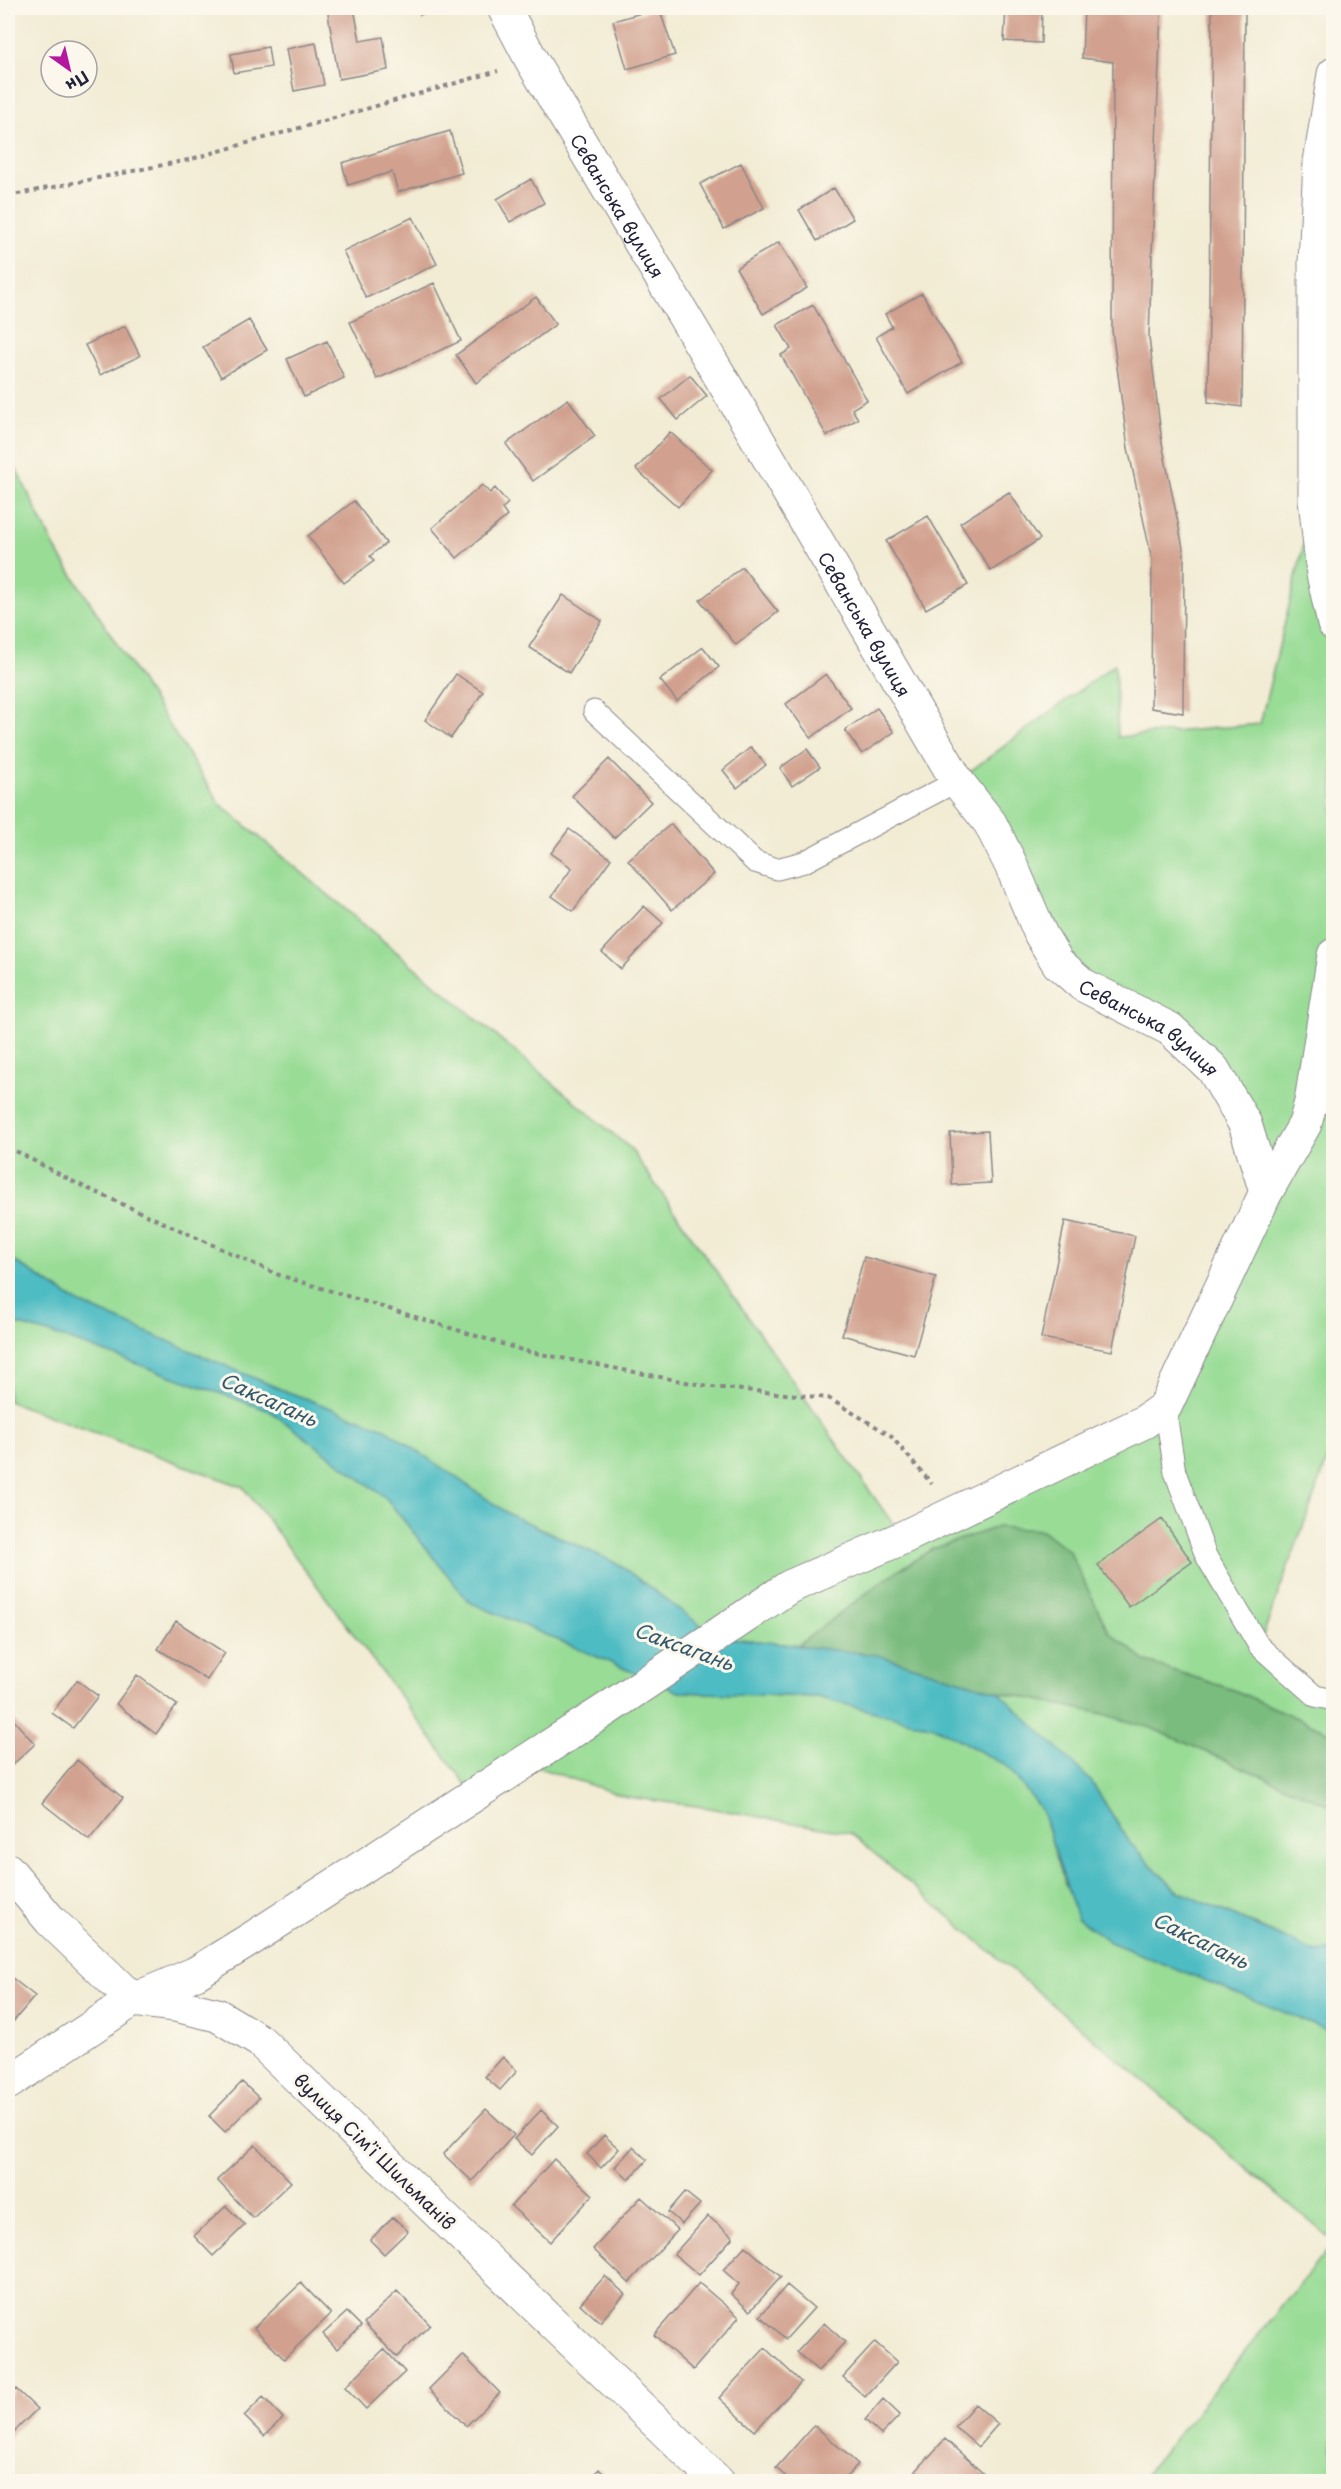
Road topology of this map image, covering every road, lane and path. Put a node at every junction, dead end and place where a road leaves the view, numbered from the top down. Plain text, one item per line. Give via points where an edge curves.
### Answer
1 (504, 8) edge
2 (532, 61) junction
3 (1334, 74) edge
4 (8, 196) edge
5 (1324, 499) edge
6 (1334, 624) edge
7 (594, 711) dead end
8 (957, 781) junction
9 (1334, 955) edge
10 (8, 1147) edge
11 (1266, 1192) junction
12 (1165, 1407) junction
13 (952, 1514) junction
14 (1334, 1700) edge
15 (8, 1870) edge
16 (133, 2000) junction
17 (8, 2083) edge
18 (718, 2481) edge

1 - 2 street, Севанська вулиця
2 - 4 path via 188,160
2 - 8 street, Севанська вулиця
3 - 5 street via 1320,162 1315,262
5 - 6 street via 1323,574
7 - 8 lane via 755,861 777,869 804,862
8 - 11 street, Севанська вулиця via 990,823 1041,935 1058,963 1083,985 1170,1029 1213,1069 1245,1124
9 - 11 street via 1305,1124
10 - 13 path via 78,1184 279,1275 525,1351 712,1387 828,1398 890,1435
11 - 12 street
12 - 13 street via 1144,1422
12 - 14 lane via 1175,1472 1206,1556 1259,1646 1315,1696
13 - 16 street via 789,1587 251,1939 196,1973
15 - 16 street via 50,1920
16 - 17 street
16 - 18 street, вулиця Сімʼї Шильманів via 217,2015 260,2041

